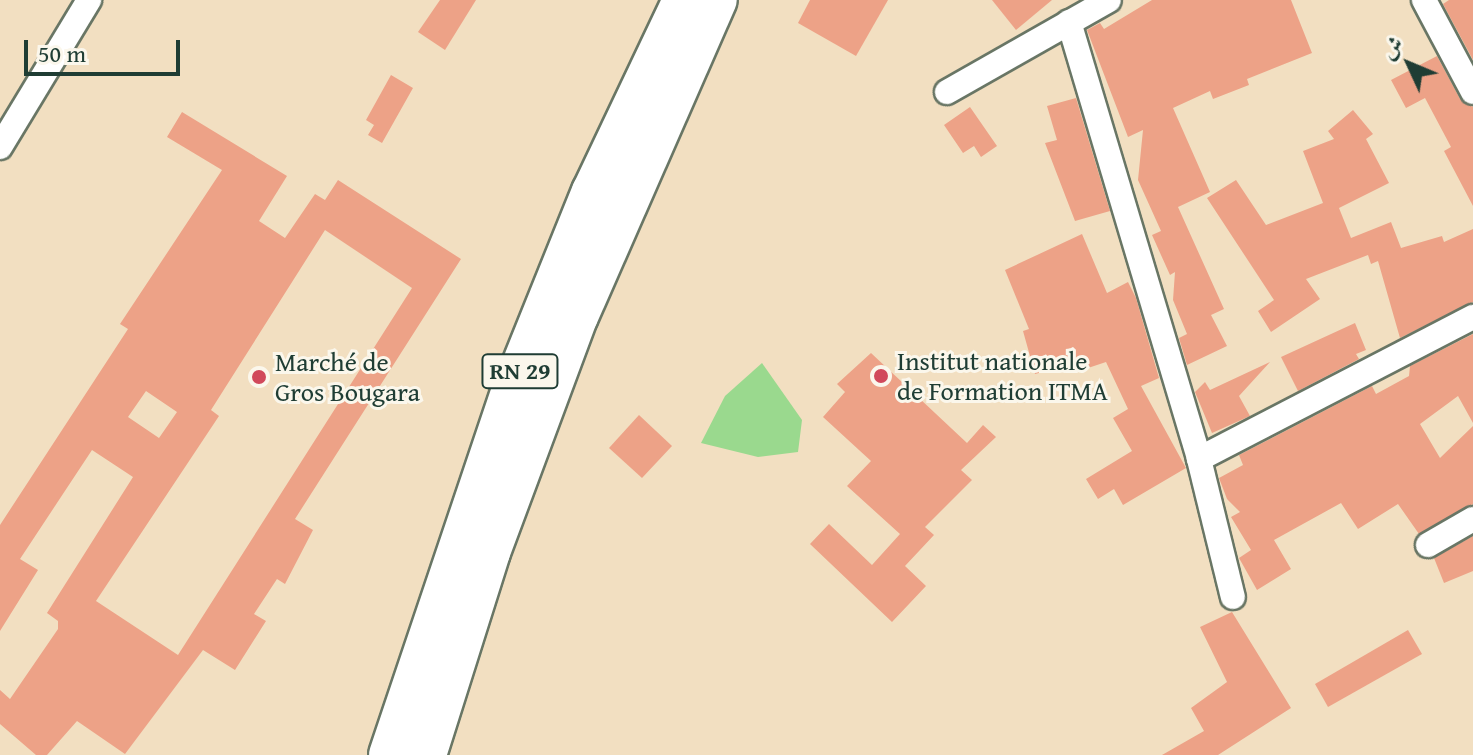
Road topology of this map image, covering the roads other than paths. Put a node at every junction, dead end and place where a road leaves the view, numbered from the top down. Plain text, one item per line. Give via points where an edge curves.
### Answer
1 (89, 0) edge
2 (684, 0) edge
3 (716, 0) edge
4 (1109, 0) edge
5 (1424, 0) edge
6 (1069, 22) junction
7 (947, 92) dead end
8 (1473, 92) edge
9 (0, 147) edge
10 (1473, 317) edge
11 (1199, 459) junction
12 (1473, 519) edge
13 (1428, 545) dead end
14 (1233, 597) dead end
15 (390, 755) edge
16 (425, 755) edge

1 - 9 street
2 - 15 highway, RN 29 via 593,192 512,392
3 - 16 highway, RN 29 via 631,183 571,330 489,552
4 - 6 street
5 - 8 street
6 - 7 street
6 - 11 street
10 - 11 street
11 - 14 street
12 - 13 street

